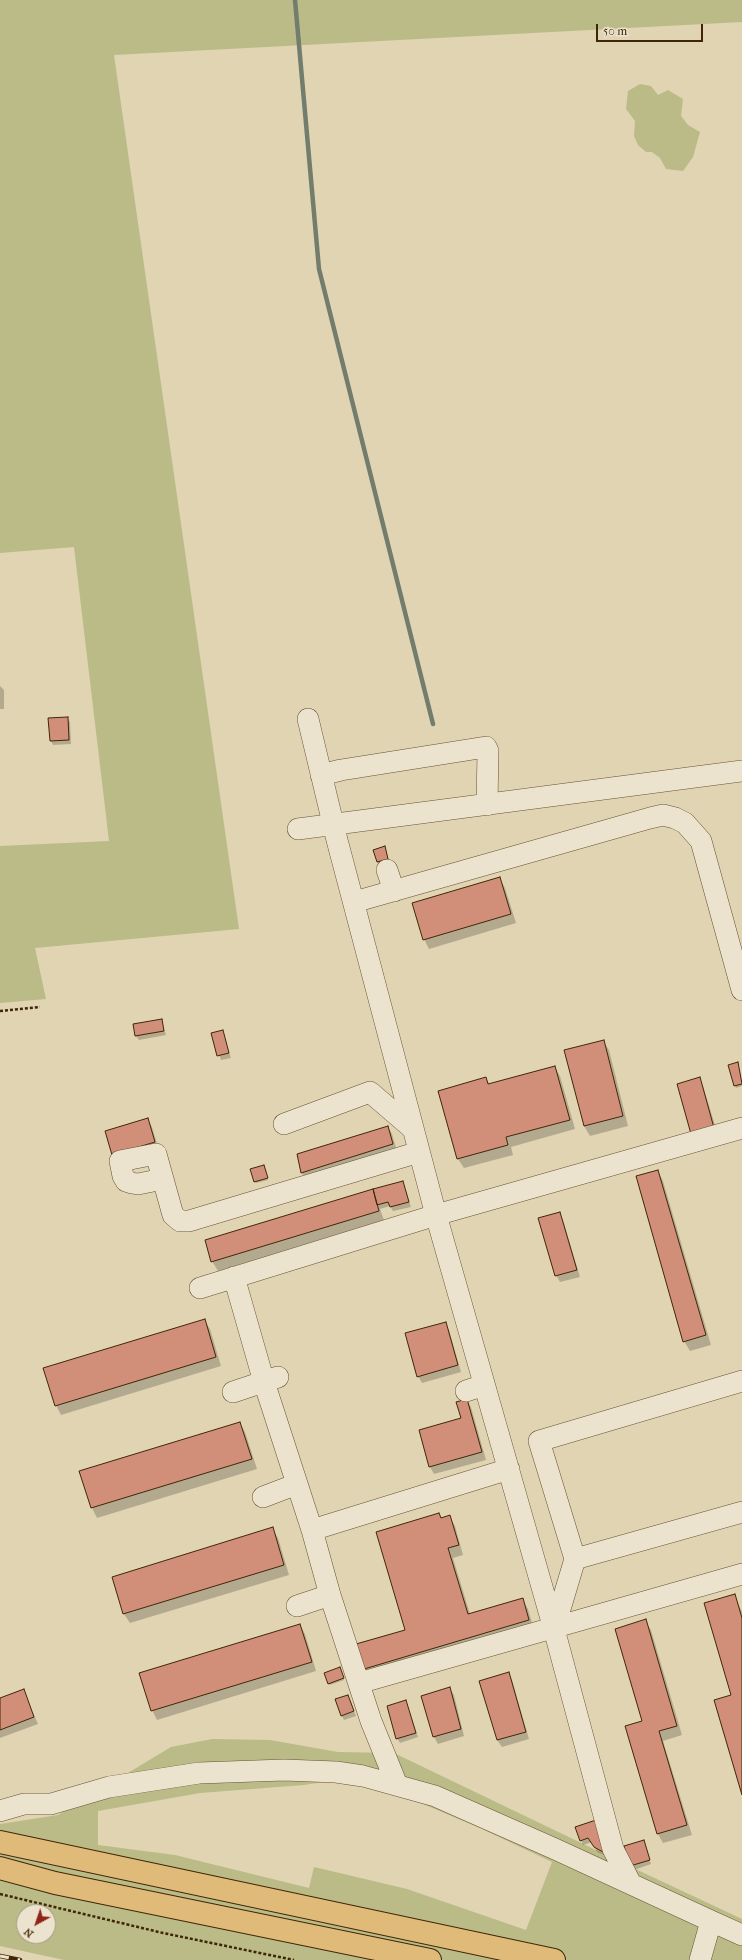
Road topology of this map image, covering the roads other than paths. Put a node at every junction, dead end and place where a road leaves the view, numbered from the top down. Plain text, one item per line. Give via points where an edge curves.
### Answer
1 (308, 719) dead end
2 (742, 771) edge
3 (322, 775) junction
4 (487, 805) junction
5 (334, 824) junction
6 (298, 829) dead end
7 (387, 870) dead end
8 (394, 891) junction
9 (350, 906) junction
10 (742, 990) edge
11 (284, 1124) dead end
12 (742, 1128) edge
13 (413, 1129) junction
14 (419, 1152) junction
15 (163, 1179) dead end
16 (436, 1214) junction
17 (234, 1277) junction
18 (200, 1288) dead end
19 (271, 1380) junction
20 (742, 1381) edge
21 (233, 1392) dead end
22 (509, 1470) junction
23 (297, 1484) junction
24 (263, 1497) dead end
25 (742, 1512) edge
26 (312, 1530) junction
27 (575, 1559) junction
28 (742, 1574) edge
29 (330, 1595) junction
30 (297, 1606) dead end
31 (554, 1629) junction
32 (359, 1683) junction
33 (397, 1785) junction
34 (28, 1790) dead end
35 (51, 1804) junction
36 (0, 1811) edge
37 (0, 1842) edge
38 (0, 1868) edge
39 (631, 1884) junction
40 (711, 1921) junction
41 (742, 1935) edge
42 (430, 1960) edge
43 (554, 1960) edge
44 (700, 1960) edge

1 - 3 lane
2 - 4 lane
3 - 4 lane via 348,768 486,747
3 - 5 lane
4 - 5 lane
5 - 6 lane
5 - 9 lane
7 - 8 lane
8 - 9 lane
8 - 10 lane via 650,818 675,818 685,823 701,841
9 - 13 lane
11 - 13 lane via 370,1092
12 - 16 lane
13 - 14 lane
14 - 15 lane via 189,1222 180,1221 173,1215
14 - 16 lane
16 - 17 lane via 390,1237
16 - 22 lane via 475,1388
17 - 18 lane
17 - 19 lane
19 - 21 lane
19 - 23 lane
20 - 27 lane via 539,1441
22 - 26 lane
22 - 31 lane
23 - 24 lane
23 - 26 lane
25 - 27 lane
26 - 29 lane
27 - 31 lane
28 - 31 lane
29 - 30 lane
29 - 32 lane
31 - 32 lane
31 - 39 lane via 613,1849
32 - 33 lane via 371,1721
33 - 35 lane via 336,1772 234,1771 199,1773 109,1787
33 - 39 lane via 435,1796
34 - 35 lane via 33,1797
35 - 36 lane via 24,1804
37 - 43 main road
38 - 42 main road via 55,1883
39 - 40 lane
40 - 41 lane
40 - 44 lane

